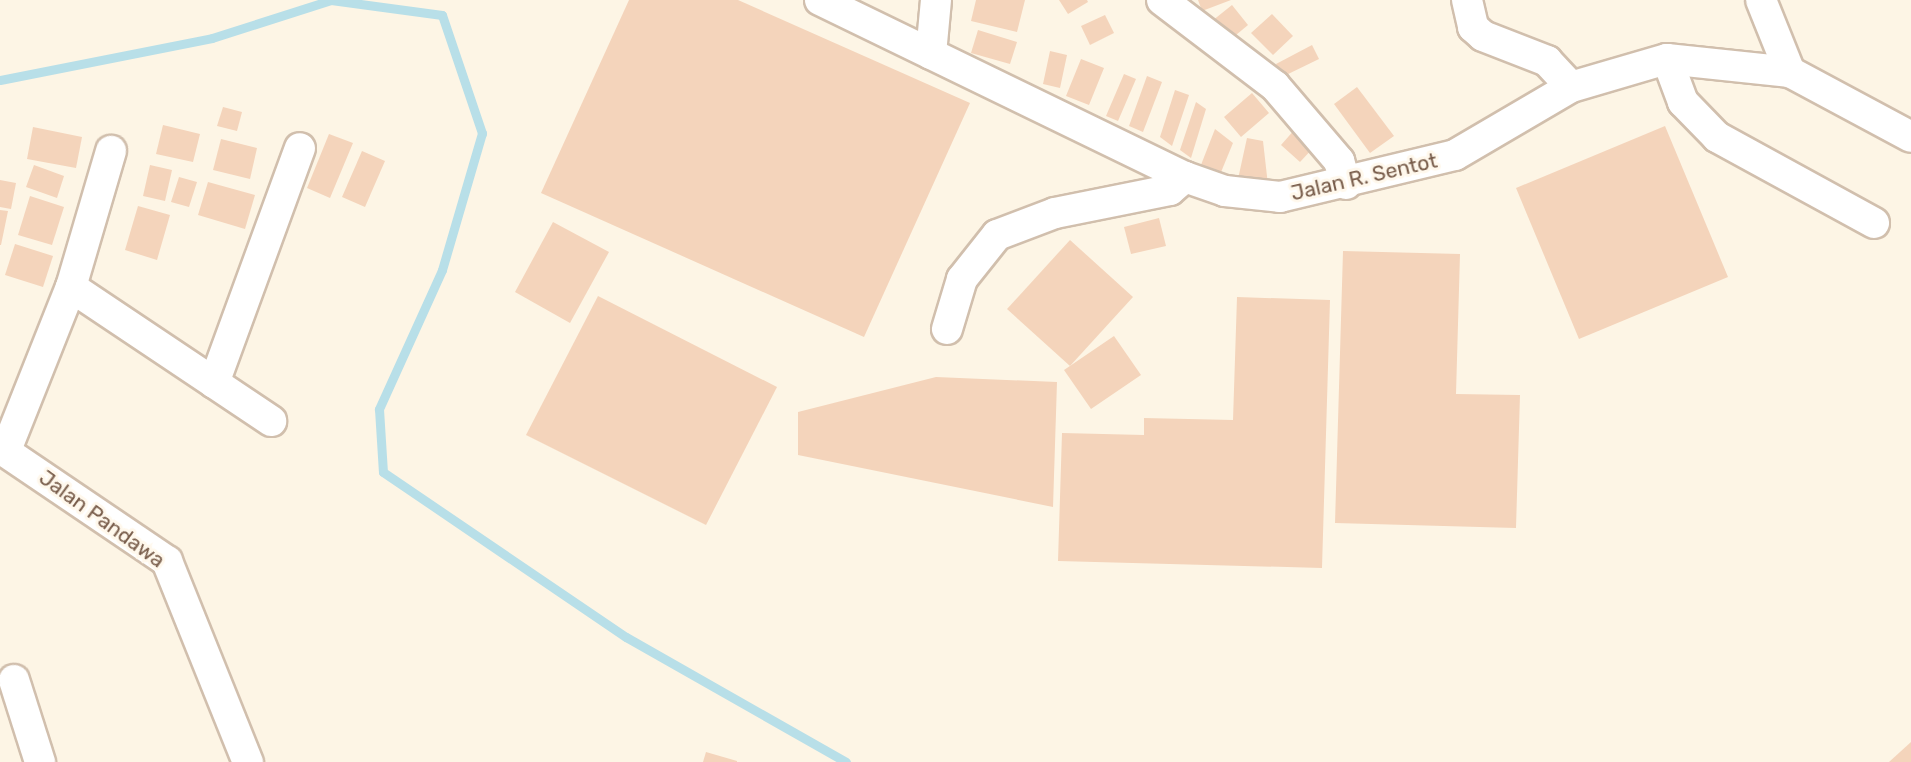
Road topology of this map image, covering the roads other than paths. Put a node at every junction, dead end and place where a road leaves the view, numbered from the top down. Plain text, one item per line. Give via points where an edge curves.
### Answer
1 (820, 0) edge
2 (936, 0) edge
3 (1162, 0) edge
4 (1467, 0) edge
5 (1761, 0) edge
6 (931, 54) junction
7 (1667, 59) junction
8 (1790, 72) junction
9 (1571, 87) junction
10 (1911, 137) edge
11 (300, 148) dead end
12 (111, 151) dead end
13 (1185, 177) junction
14 (1346, 184) junction
15 (1874, 223) dead end
16 (71, 287) junction
17 (947, 330) dead end
18 (214, 383) junction
19 (271, 421) dead end
20 (3, 449) edge
21 (15, 680) dead end
22 (40, 762) edge
23 (248, 762) edge

1 - 6 street, Jalan R. Sentot
2 - 6 street
3 - 14 street via 1275,86 1339,161
4 - 9 street via 1473,26 1483,36 1547,61
5 - 8 street
6 - 13 street, Jalan R. Sentot
7 - 8 street, Jalan R. Sentot
7 - 9 street, Jalan R. Sentot
7 - 15 street via 1683,102 1717,137
8 - 10 street, Jalan R. Sentot
9 - 14 street, Jalan R. Sentot via 1455,155
11 - 18 street
12 - 16 street
13 - 14 street, Jalan R. Sentot via 1225,191 1280,197
13 - 17 street via 1170,190 1055,213 997,235 962,279
16 - 18 street
16 - 20 street
18 - 19 street
20 - 23 street, Jalan Pandawa via 167,561
21 - 22 street

